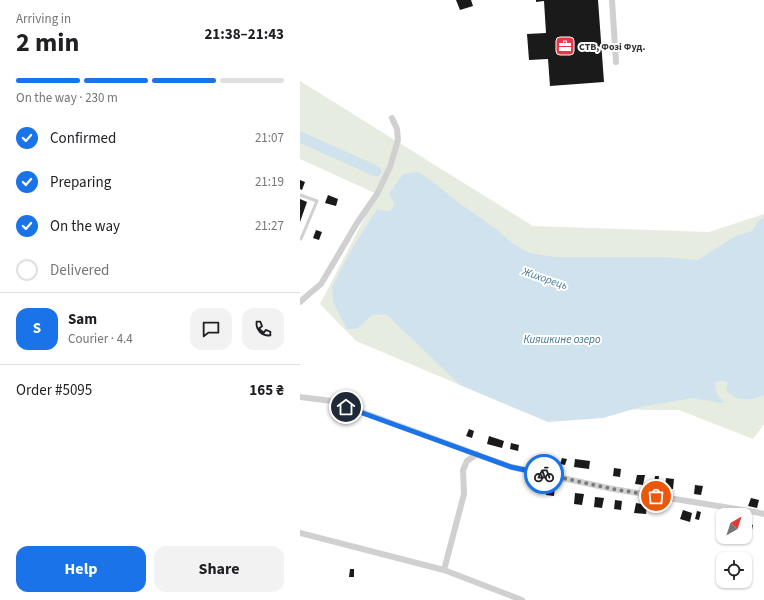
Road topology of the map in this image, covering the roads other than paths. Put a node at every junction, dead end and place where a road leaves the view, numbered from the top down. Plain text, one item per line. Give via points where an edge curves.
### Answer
1 (612, 0) edge
2 (616, 62) dead end
3 (392, 118) dead end
4 (300, 195) edge
5 (300, 238) edge
6 (300, 302) edge
7 (300, 397) edge
8 (477, 454) junction
9 (764, 514) edge
10 (300, 533) edge
11 (444, 570) junction
12 (522, 600) edge

1 - 2 street
3 - 6 street via 398,140 384,181 321,284
4 - 5 lane via 317,201
7 - 8 street via 332,401
8 - 9 street via 511,467 613,489
8 - 11 street via 467,461 463,470 464,494
10 - 11 street
11 - 12 street

